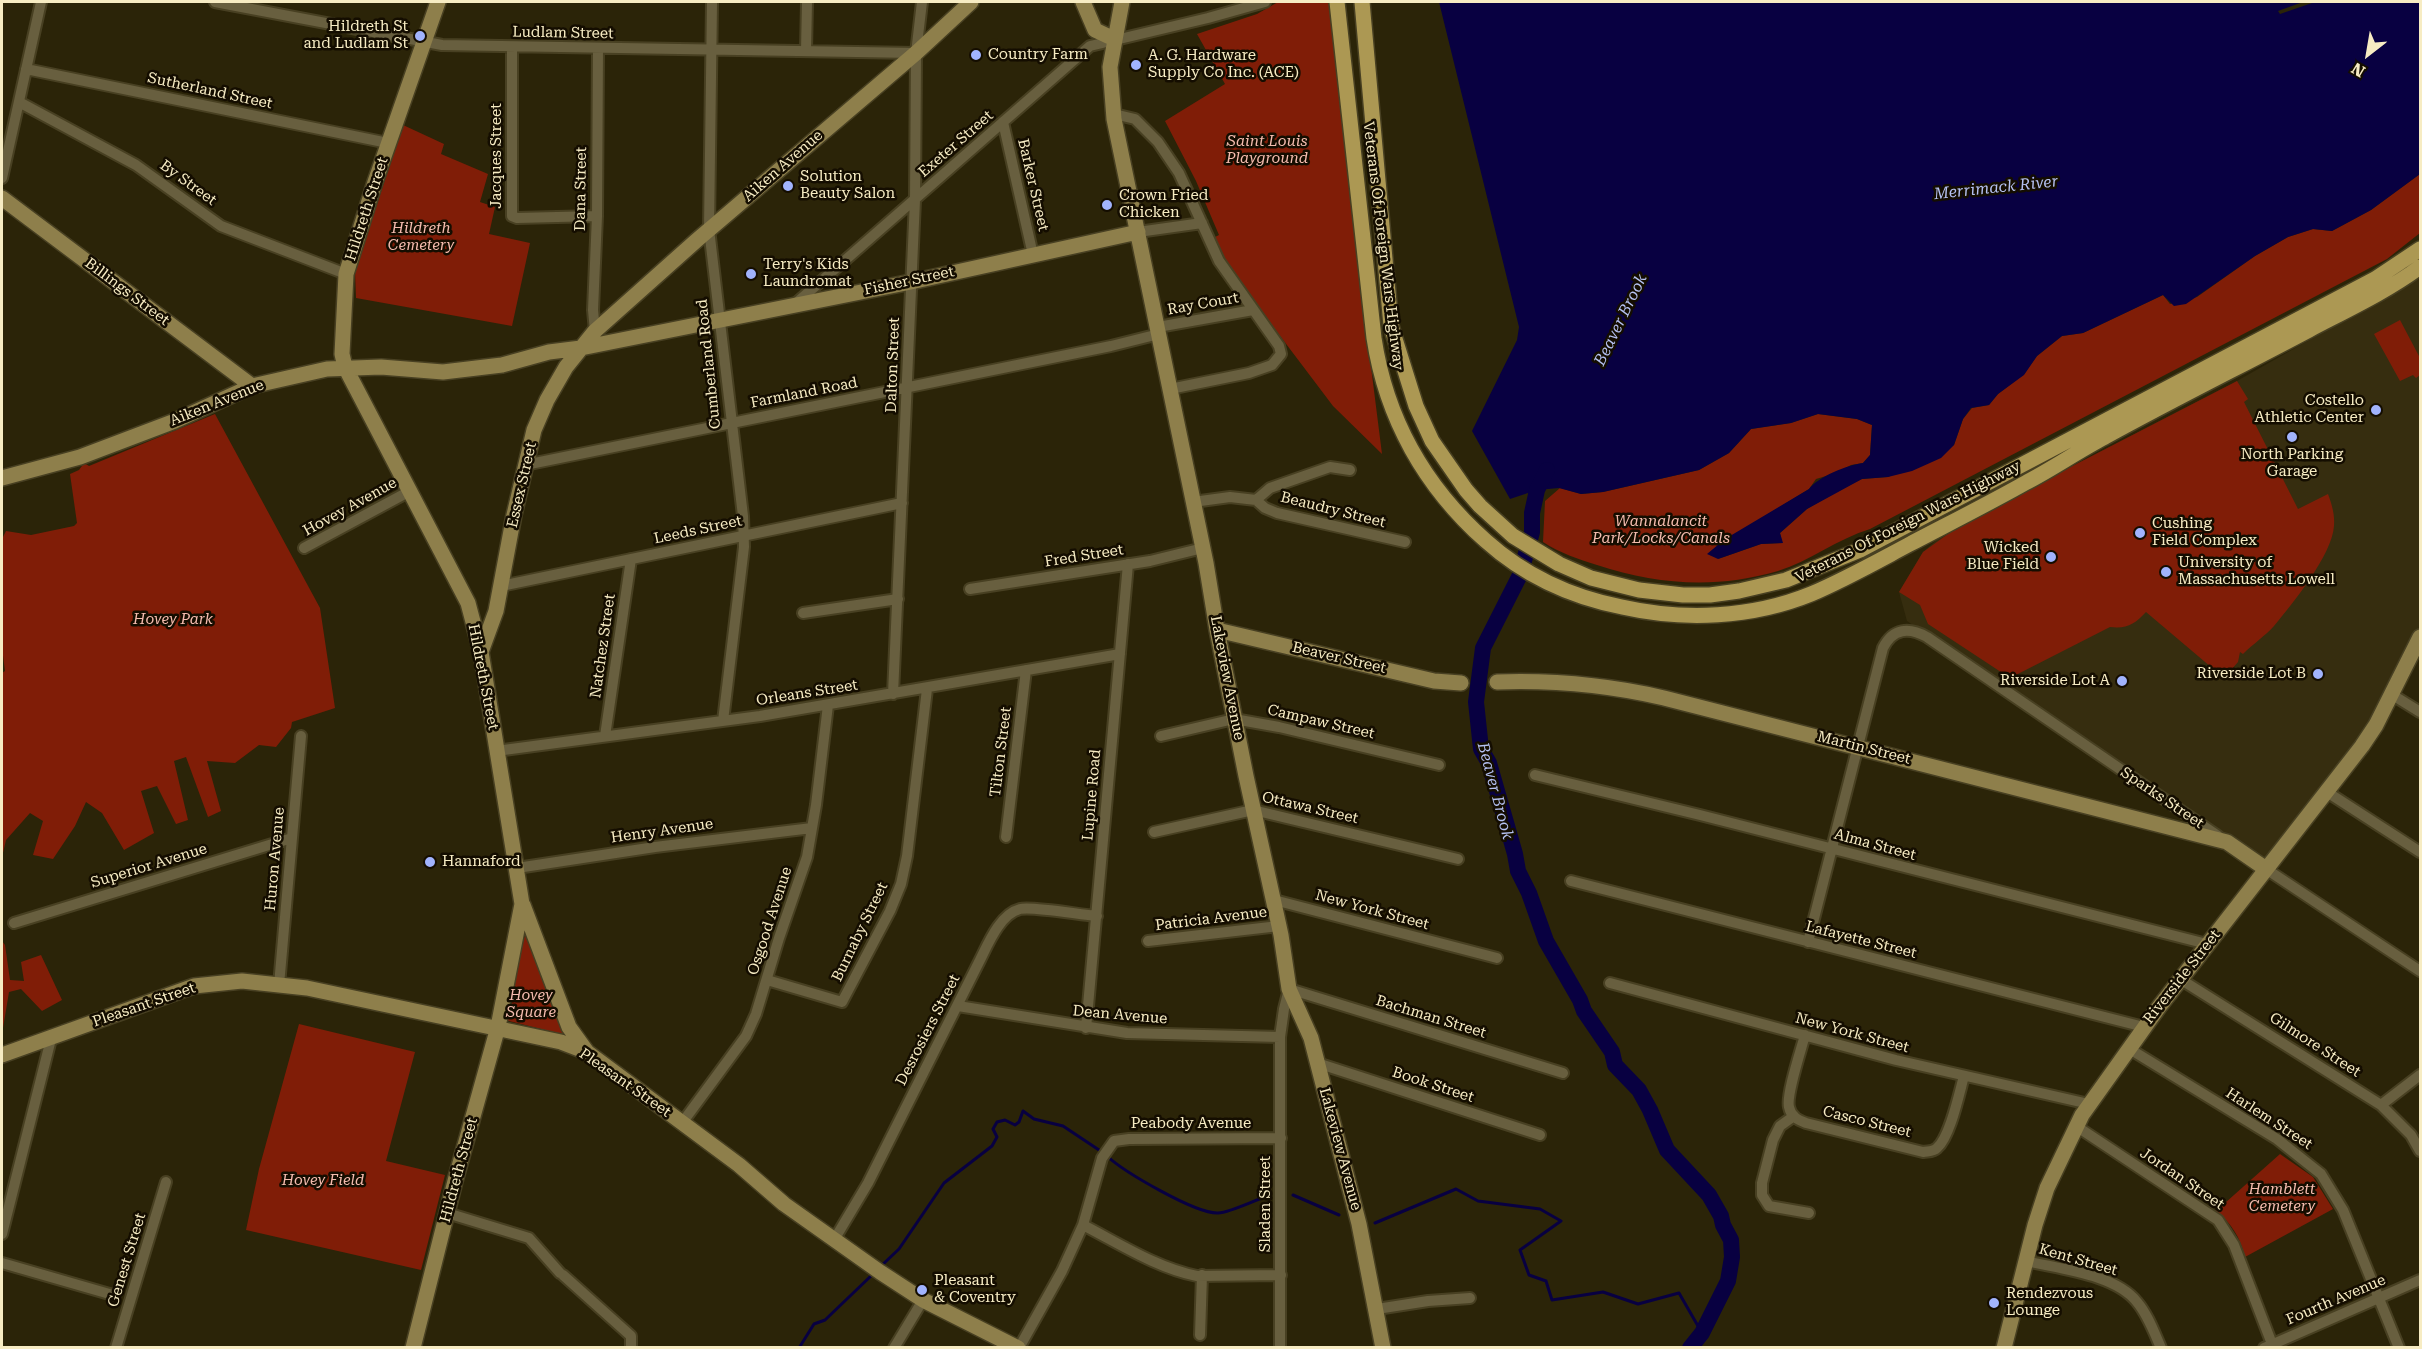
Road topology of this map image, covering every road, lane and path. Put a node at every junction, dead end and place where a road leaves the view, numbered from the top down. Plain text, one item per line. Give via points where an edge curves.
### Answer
1 (41, 2) edge
2 (215, 2) edge
3 (438, 2) edge
4 (712, 2) edge
5 (807, 2) edge
6 (922, 2) edge
7 (971, 2) edge
8 (1083, 2) edge
9 (1122, 2) edge
10 (1264, 2) edge
11 (1336, 2) edge
12 (1362, 2) edge
13 (1114, 39) junction
14 (425, 43) junction
15 (512, 47) junction
16 (598, 48) junction
17 (711, 50) junction
18 (806, 51) junction
19 (916, 53) junction
20 (26, 69) junction
21 (19, 102) junction
22 (1114, 114) junction
23 (1003, 122) junction
24 (388, 143) junction
25 (2, 178) edge
26 (2, 198) edge
27 (915, 200) junction
28 (597, 216) junction
29 (1202, 223) junction
30 (709, 230) junction
31 (1138, 232) junction
32 (2421, 249) edge
33 (1033, 255) junction
34 (2421, 267) edge
35 (346, 273) junction
36 (911, 282) junction
37 (795, 304) junction
38 (1253, 310) junction
39 (719, 319) junction
40 (1159, 330) junction
41 (595, 331) junction
42 (581, 348) junction
43 (345, 367) junction
44 (252, 386) junction
45 (907, 388) junction
46 (1170, 389) junction
47 (731, 423) junction
48 (525, 465) junction
49 (1350, 470) dead end
50 (2, 478) edge
51 (410, 491) junction
52 (1256, 500) junction
53 (1193, 502) junction
54 (902, 503) junction
55 (744, 536) junction
56 (1405, 542) dead end
57 (304, 548) dead end
58 (1203, 548) junction
59 (630, 559) junction
60 (1128, 564) junction
61 (501, 586) junction
62 (970, 589) dead end
63 (897, 599) junction
64 (803, 613) dead end
65 (1216, 630) junction
66 (2421, 637) edge
67 (481, 652) junction
68 (1120, 654) junction
69 (1026, 670) junction
70 (1497, 682) dead end
71 (1461, 683) dead end
72 (927, 688) junction
73 (893, 694) junction
74 (2391, 694) junction
75 (828, 705) junction
76 (2421, 712) edge
77 (1234, 719) junction
78 (723, 721) junction
79 (301, 736) dead end
80 (605, 736) junction
81 (1161, 736) dead end
82 (1859, 747) junction
83 (496, 751) junction
84 (1439, 765) dead end
85 (1535, 776) dead end
86 (2327, 792) junction
87 (1253, 810) junction
88 (812, 828) junction
89 (1154, 832) dead end
90 (1005, 837) dead end
91 (292, 838) junction
92 (2227, 843) junction
93 (1832, 849) junction
94 (2421, 852) edge
95 (1458, 859) dead end
96 (517, 868) junction
97 (2266, 869) junction
98 (1571, 881) dead end
99 (1274, 900) junction
100 (522, 904) junction
101 (1096, 916) junction
102 (14, 923) dead end
103 (1279, 926) junction
104 (1148, 941) dead end
105 (1808, 942) junction
106 (2207, 944) junction
107 (1497, 958) dead end
108 (2421, 971) edge
109 (2180, 979) junction
110 (767, 980) junction
111 (1610, 983) dead end
112 (279, 985) junction
113 (1289, 990) junction
114 (958, 1006) junction
115 (498, 1027) junction
116 (2144, 1027) junction
117 (1086, 1028) junction
118 (1805, 1035) junction
119 (1280, 1036) junction
120 (51, 1039) junction
121 (2128, 1047) junction
122 (587, 1052) junction
123 (2, 1055) edge
124 (1317, 1063) junction
125 (1563, 1073) dead end
126 (2421, 1075) edge
127 (1964, 1076) junction
128 (2089, 1104) junction
129 (2381, 1105) junction
130 (1794, 1116) junction
131 (682, 1123) junction
132 (2076, 1126) junction
133 (1540, 1135) dead end
134 (1281, 1138) junction
135 (2421, 1151) edge
136 (166, 1182) dead end
137 (447, 1213) junction
138 (1809, 1213) dead end
139 (1083, 1225) junction
140 (2, 1234) edge
141 (834, 1240) junction
142 (2026, 1261) junction
143 (2, 1263) edge
144 (1202, 1275) junction
145 (1281, 1275) junction
146 (2421, 1280) edge
147 (113, 1295) dead end
148 (1470, 1298) dead end
149 (2380, 1298) junction
150 (923, 1300) junction
151 (1377, 1309) junction
152 (1200, 1335) dead end
153 (2268, 1346) edge
154 (116, 1347) edge
155 (413, 1347) edge
156 (631, 1347) edge
157 (894, 1347) edge
158 (1018, 1347) edge
159 (1280, 1347) edge
160 (1383, 1347) edge
161 (2004, 1347) edge
162 (2161, 1347) edge
163 (2399, 1347) edge

1 - 20 street
2 - 14 street, Ludlam Street
3 - 14 street, Hildreth Street
4 - 17 street, Cumberland Road
5 - 18 street
6 - 19 street, Dalton Street
7 - 19 street, Aiken Avenue
8 - 13 street via 1095,30
9 - 13 street, Lakeview Avenue
10 - 13 street, Exeter Street
11 - 34 main road, Veterans Of Foreign Wars Highway via 1377,361 1400,428 1423,471 1466,523 1507,558 1549,584 1611,605 1695,616 1746,612 1809,595 2027,483 2102,438
12 - 32 main road, Veterans Of Foreign Wars Highway via 1391,326 1416,406 1432,441 1466,490 1514,536 1559,564 1620,586 1710,595 1811,571 1886,538 2375,279
13 - 22 street, Lakeview Avenue via 1110,67
13 - 23 street, Exeter Street via 1090,46
14 - 15 street, Ludlam Street
14 - 24 street, Hildreth Street
15 - 16 street, Ludlam Street
15 - 28 street, Jacques Street via 512,216
16 - 17 street, Ludlam Street
16 - 28 street, Dana Street
17 - 18 street, Ludlam Street
17 - 30 street, Cumberland Road
18 - 19 street, Ludlam Street
19 - 27 street, Dalton Street
19 - 30 street, Aiken Avenue
20 - 21 street
20 - 24 street, Sutherland Street
21 - 25 street
21 - 35 street, By Street via 136,165 221,226
22 - 29 street via 1135,119 1158,142 1179,173
22 - 31 street, Lakeview Avenue
23 - 27 street, Exeter Street
23 - 33 street, Barker Street
24 - 35 street, Hildreth Street
26 - 44 street, Billings Street
27 - 36 street, Dalton Street
27 - 37 street, Exeter Street
28 - 41 street, Dana Street via 592,310
29 - 31 street, Fisher Street
29 - 38 street via 1220,261
30 - 39 street, Cumberland Road
30 - 41 street, Aiken Avenue
31 - 33 street, Fisher Street
31 - 40 street, Lakeview Avenue
33 - 36 street, Fisher Street
35 - 43 street, Hildreth Street via 342,354
36 - 37 street, Fisher Street
36 - 45 street, Dalton Street
37 - 39 street, Fisher Street
38 - 40 street, Ray Court
38 - 46 street via 1279,346 1281,354 1272,365
39 - 42 street, Fisher Street
39 - 47 street, Cumberland Road
40 - 45 street, Farmland Road via 1111,346
40 - 46 street, Lakeview Avenue
41 - 42 street, Essex Street
42 - 43 street, Aiken Avenue via 549,352 502,366 443,372
42 - 48 street, Essex Street via 547,400
43 - 44 street, Aiken Avenue
43 - 51 street, Hildreth Street
44 - 50 street, Aiken Avenue via 80,457
45 - 47 street, Farmland Road
45 - 54 street, Dalton Street
46 - 53 street, Lakeview Avenue
47 - 48 street, Farmland Road
47 - 55 street, Cumberland Road
48 - 61 street, Essex Street
49 - 52 street via 1330,466 1270,488
51 - 57 street, Hovey Avenue
51 - 67 street, Hildreth Street via 468,603
52 - 53 street via 1230,497
52 - 56 street, Beaudry Street via 1277,513
53 - 58 street, Lakeview Avenue
54 - 55 street, Leeds Street
54 - 63 street, Dalton Street
55 - 59 street, Leeds Street
55 - 78 street, Cumberland Road
58 - 60 street, Fred Street
58 - 65 street, Lakeview Avenue
59 - 61 street, Leeds Street
59 - 80 street, Natchez Street
60 - 62 street, Fred Street
60 - 68 street, Lupine Road
61 - 67 street, Essex Street
63 - 64 street
63 - 73 street, Dalton Street
65 - 71 street, Beaver Street via 1434,681
65 - 77 street, Lakeview Avenue
66 - 74 street, Riverside Street
67 - 83 street, Hildreth Street
68 - 69 street, Orleans Street
68 - 101 street, Lupine Road
69 - 72 street, Orleans Street
69 - 90 street, Tilton Street
70 - 82 street, Martin Street via 1557,681 1607,686
72 - 73 street, Orleans Street
72 - 110 street, Burnaby Street via 901,884 842,1002
73 - 75 street, Orleans Street
74 - 76 street
74 - 86 street, Riverside Street via 2376,725
75 - 78 street, Orleans Street
75 - 88 street, Osgood Avenue
77 - 81 street, Campaw Street
77 - 84 street, Campaw Street
77 - 87 street, Lakeview Avenue
78 - 80 street, Orleans Street
79 - 91 street, Huron Avenue
80 - 83 street, Orleans Street
82 - 92 street, Martin Street
82 - 92 street, Sparks Street via 1883,648 1887,640 1903,630 1916,631
82 - 93 street
83 - 96 street, Hildreth Street
85 - 93 street, Alma Street
86 - 94 street
86 - 97 street, Riverside Street
87 - 89 street, Ottawa Street
87 - 95 street, Ottawa Street
87 - 99 street, Lakeview Avenue
88 - 96 street, Henry Avenue
88 - 110 street, Osgood Avenue via 807,857
91 - 102 street, Superior Avenue
91 - 112 street, Huron Avenue
92 - 97 street, Sparks Street
93 - 105 street
93 - 106 street, Alma Street
96 - 100 street, Hildreth Street
97 - 106 street, Riverside Street
97 - 108 street, Sparks Street
98 - 105 street, Lafayette Street
99 - 103 street, Lakeview Avenue
99 - 107 street, New York Street
100 - 115 street, Hildreth Street
100 - 122 street via 569,1027
101 - 114 street, Desrosiers Street via 1021,909 1015,912 990,940
101 - 117 street, Lupine Road
103 - 104 street, Patricia Avenue
103 - 113 street, Lakeview Avenue
105 - 116 street, Lafayette Street
106 - 109 street, Riverside Street
109 - 116 street, Riverside Street
109 - 129 street, Gilmore Street
110 - 131 street, Osgood Avenue via 746,1036
111 - 118 street, New York Street
112 - 115 street, Pleasant Street
112 - 120 street, Pleasant Street via 242,981 194,986
113 - 119 street, Sladen Street
113 - 124 street, Lakeview Avenue via 1311,1038
113 - 125 street, Bachman Street
114 - 117 street, Dean Avenue
114 - 141 street, Desrosiers Street via 868,1183
115 - 122 street, Pleasant Street via 561,1041
115 - 137 street, Hildreth Street
116 - 121 street, Riverside Street
117 - 119 street, Dean Avenue via 1127,1033
118 - 127 street, New York Street
118 - 130 street via 1788,1100
119 - 134 street, Sladen Street
120 - 123 street, Pleasant Street
120 - 140 street
121 - 128 street, Riverside Street
121 - 149 street, Harlem Street via 2277,1139 2321,1174 2343,1210
122 - 131 street, Pleasant Street
124 - 133 street, Book Street
124 - 151 street, Lakeview Avenue
126 - 129 street
127 - 128 street, New York Street
127 - 130 street, Casco Street via 1946,1133 1935,1150 1923,1152 1806,1123
128 - 132 street, Riverside Street
129 - 135 street, Gilmore Street
130 - 138 street via 1775,1132 1762,1195 1769,1206
131 - 141 street, Pleasant Street
132 - 142 street, Riverside Street via 2047,1188
132 - 153 street, Jordan Street via 2218,1220 2234,1245
134 - 139 street, Peabody Avenue via 1114,1142 1104,1154
134 - 145 street, Sladen Street
136 - 154 street, Genest Street
137 - 155 street, Hildreth Street
137 - 156 street via 529,1238 561,1274 631,1336
139 - 144 street via 1175,1271
139 - 158 street, Peabody Avenue via 1062,1272
141 - 150 street, Pleasant Street
142 - 161 street, Riverside Street
142 - 162 street, Kent Street via 2119,1287 2140,1306
143 - 147 street
144 - 145 street
144 - 152 street
145 - 159 street, Sladen Street
146 - 149 street, Fourth Avenue
148 - 151 street
149 - 153 street, Fourth Avenue
149 - 163 street, Harlem Street
150 - 157 street
150 - 158 street, Pleasant Street
151 - 160 street, Lakeview Avenue

